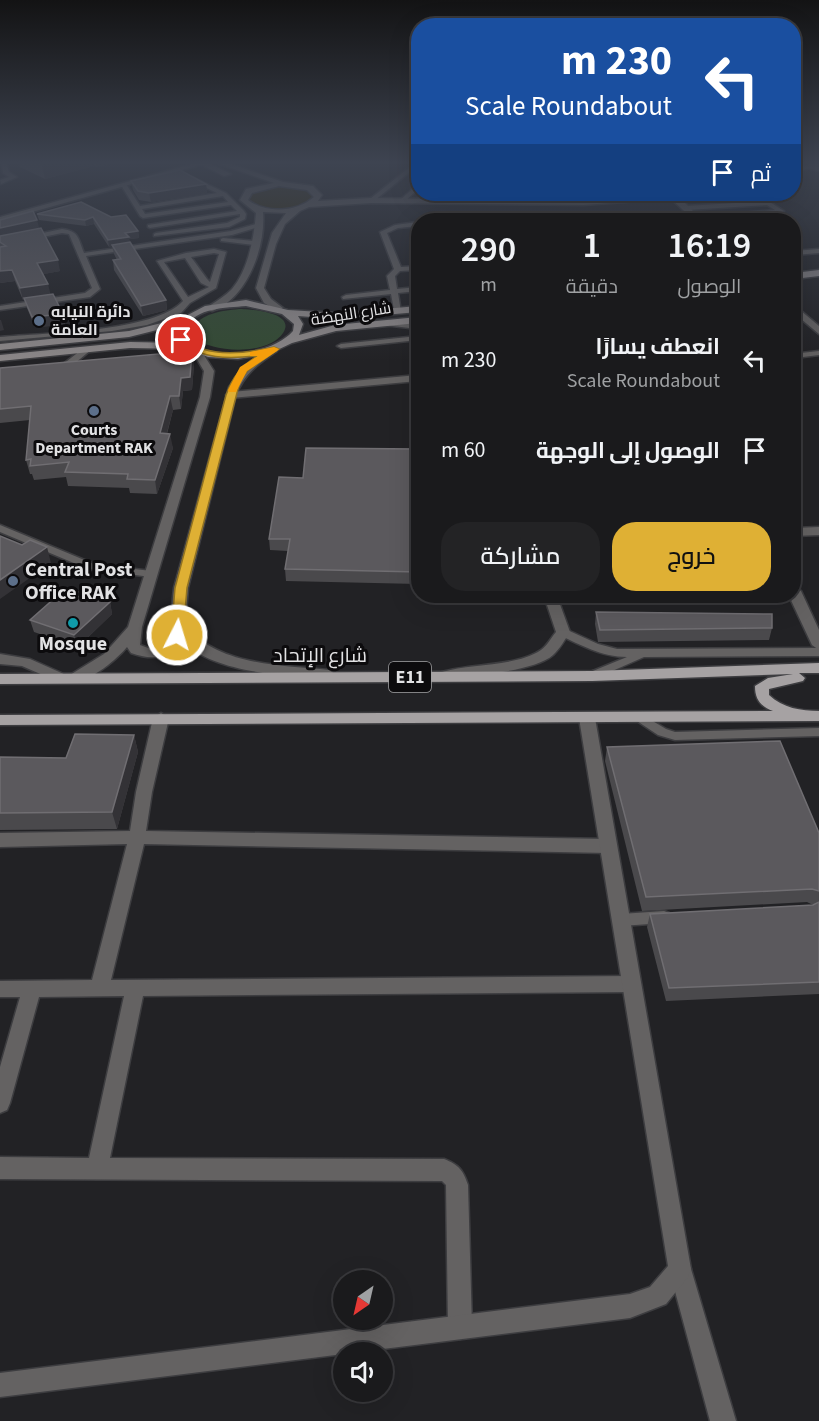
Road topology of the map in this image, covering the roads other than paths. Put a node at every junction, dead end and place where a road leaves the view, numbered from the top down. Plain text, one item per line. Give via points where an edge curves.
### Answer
1 (152, 228) edge
2 (227, 228) edge
3 (248, 228) edge
4 (259, 228) edge
5 (278, 228) edge
6 (392, 228) edge
7 (156, 235) junction
8 (254, 243) junction
9 (0, 244) edge
10 (164, 246) junction
11 (819, 251) edge
12 (801, 252) edge
13 (186, 255) junction
14 (171, 257) junction
15 (83, 258) junction
16 (411, 268) edge
17 (398, 269) junction
18 (819, 273) edge
19 (801, 275) edge
20 (213, 286) junction
21 (411, 291) edge
22 (394, 292) junction
23 (346, 297) dead end
24 (187, 301) junction
25 (0, 308) edge
26 (212, 308) junction
27 (278, 308) junction
28 (411, 309) edge
29 (398, 310) junction
30 (289, 314) junction
31 (801, 314) edge
32 (185, 320) junction
33 (411, 321) edge
34 (384, 323) junction
35 (411, 326) edge
36 (819, 331) edge
37 (95, 334) junction
38 (0, 339) edge
39 (411, 339) edge
40 (289, 341) junction
41 (341, 346) dead end
42 (0, 347) edge
43 (192, 348) junction
44 (88, 349) junction
45 (274, 349) junction
46 (819, 353) edge
47 (801, 355) edge
48 (0, 358) edge
49 (77, 366) edge
50 (65, 367) junction
51 (54, 368) edge
52 (411, 379) edge
53 (231, 395) junction
54 (0, 528) edge
55 (819, 531) edge
56 (801, 532) edge
57 (151, 574) junction
58 (553, 603) edge
59 (800, 603) edge
60 (135, 627) junction
61 (178, 627) junction
62 (563, 632) junction
63 (819, 645) edge
64 (819, 652) edge
65 (643, 654) junction
66 (0, 659) edge
67 (819, 668) edge
68 (819, 675) edge
69 (592, 676) junction
70 (341, 677) junction
71 (429, 677) junction
72 (68, 678) junction
73 (0, 679) edge
74 (819, 716) edge
75 (802, 717) junction
76 (161, 718) junction
77 (587, 718) junction
78 (641, 718) junction
79 (0, 720) edge
80 (819, 732) edge
81 (137, 837) junction
82 (0, 840) edge
83 (608, 846) junction
84 (679, 916) edge
85 (621, 920) junction
86 (631, 984) junction
87 (0, 989) edge
88 (32, 989) junction
89 (99, 989) junction
90 (135, 989) junction
91 (0, 1103) edge
92 (0, 1168) edge
93 (97, 1168) junction
94 (680, 1269) junction
95 (460, 1327) junction
96 (0, 1385) edge
97 (723, 1421) edge

1 - 7 lane
2 - 7 lane via 181,236 175,232
3 - 10 lane
4 - 8 street
5 - 27 street via 260,288 267,301
6 - 17 lane via 383,232
7 - 10 lane
8 - 10 lane via 223,240
8 - 26 street via 236,291
9 - 15 lane via 68,231 73,232
10 - 14 lane
10 - 15 lane
11 - 12 lane
13 - 14 lane
13 - 20 lane via 204,281
13 - 20 lane via 222,252
14 - 24 lane via 160,261
15 - 25 lane via 94,292
16 - 17 lane
17 - 22 lane via 391,276
18 - 19 main road
20 - 24 lane
21 - 22 lane
22 - 23 lane
22 - 29 lane
24 - 37 lane via 180,310 159,319
26 - 27 main road via 246,303
26 - 32 main road
27 - 30 main road
28 - 29 main road, شارع النهضة
29 - 30 main road, شارع النهضة via 325,317
30 - 40 main road via 299,327
31 - 36 street
32 - 37 main road via 150,330
32 - 43 main road via 179,333 181,340
33 - 34 main road, شارع النهضة
34 - 35 lane
34 - 40 main road, شارع النهضة via 335,328
37 - 38 lane
37 - 42 main road
39 - 41 lane
40 - 45 main road, شارع النهضة
43 - 44 main road, شارع النهضة via 140,345
43 - 45 main road, شارع النهضة via 234,356
43 - 57 street via 208,371 207,388
44 - 48 main road, شارع النهضة
44 - 50 lane
45 - 53 street via 244,369
46 - 47 lane
49 - 50 lane
50 - 51 lane
52 - 53 street
53 - 61 street via 181,588
54 - 57 lane via 92,567
55 - 56 street
57 - 60 street
58 - 62 street
59 - 63 street
60 - 61 street via 136,650 152,654 171,647
60 - 72 street via 113,657
61 - 70 street via 207,653 237,662
62 - 65 lane via 594,647
62 - 71 street via 548,652 536,658
64 - 65 lane
65 - 69 lane
66 - 72 street via 25,662
67 - 69 main road, شارع الإتحاد / E11
68 - 75 main road via 762,686 762,696 770,704
69 - 71 main road, شارع الإتحاد / E11
70 - 71 main road, شارع الإتحاد / E11
70 - 72 main road, شارع الإتحاد / E11
72 - 73 main road, شارع الإتحاد / E11
74 - 75 main road, E11
75 - 78 main road, E11
76 - 77 main road, E11
76 - 79 main road, E11
76 - 81 street
77 - 78 main road, E11
77 - 83 street
78 - 80 lane via 675,736
81 - 82 street
81 - 83 street
81 - 89 street
83 - 85 street
84 - 85 lane
85 - 86 street
86 - 90 street
86 - 94 street
87 - 88 street
88 - 89 street
88 - 91 street
89 - 90 street
90 - 93 street
92 - 93 street
93 - 95 street via 444,1170 454,1176 458,1185
94 - 95 street via 658,1296 630,1306
94 - 97 street
95 - 96 street

